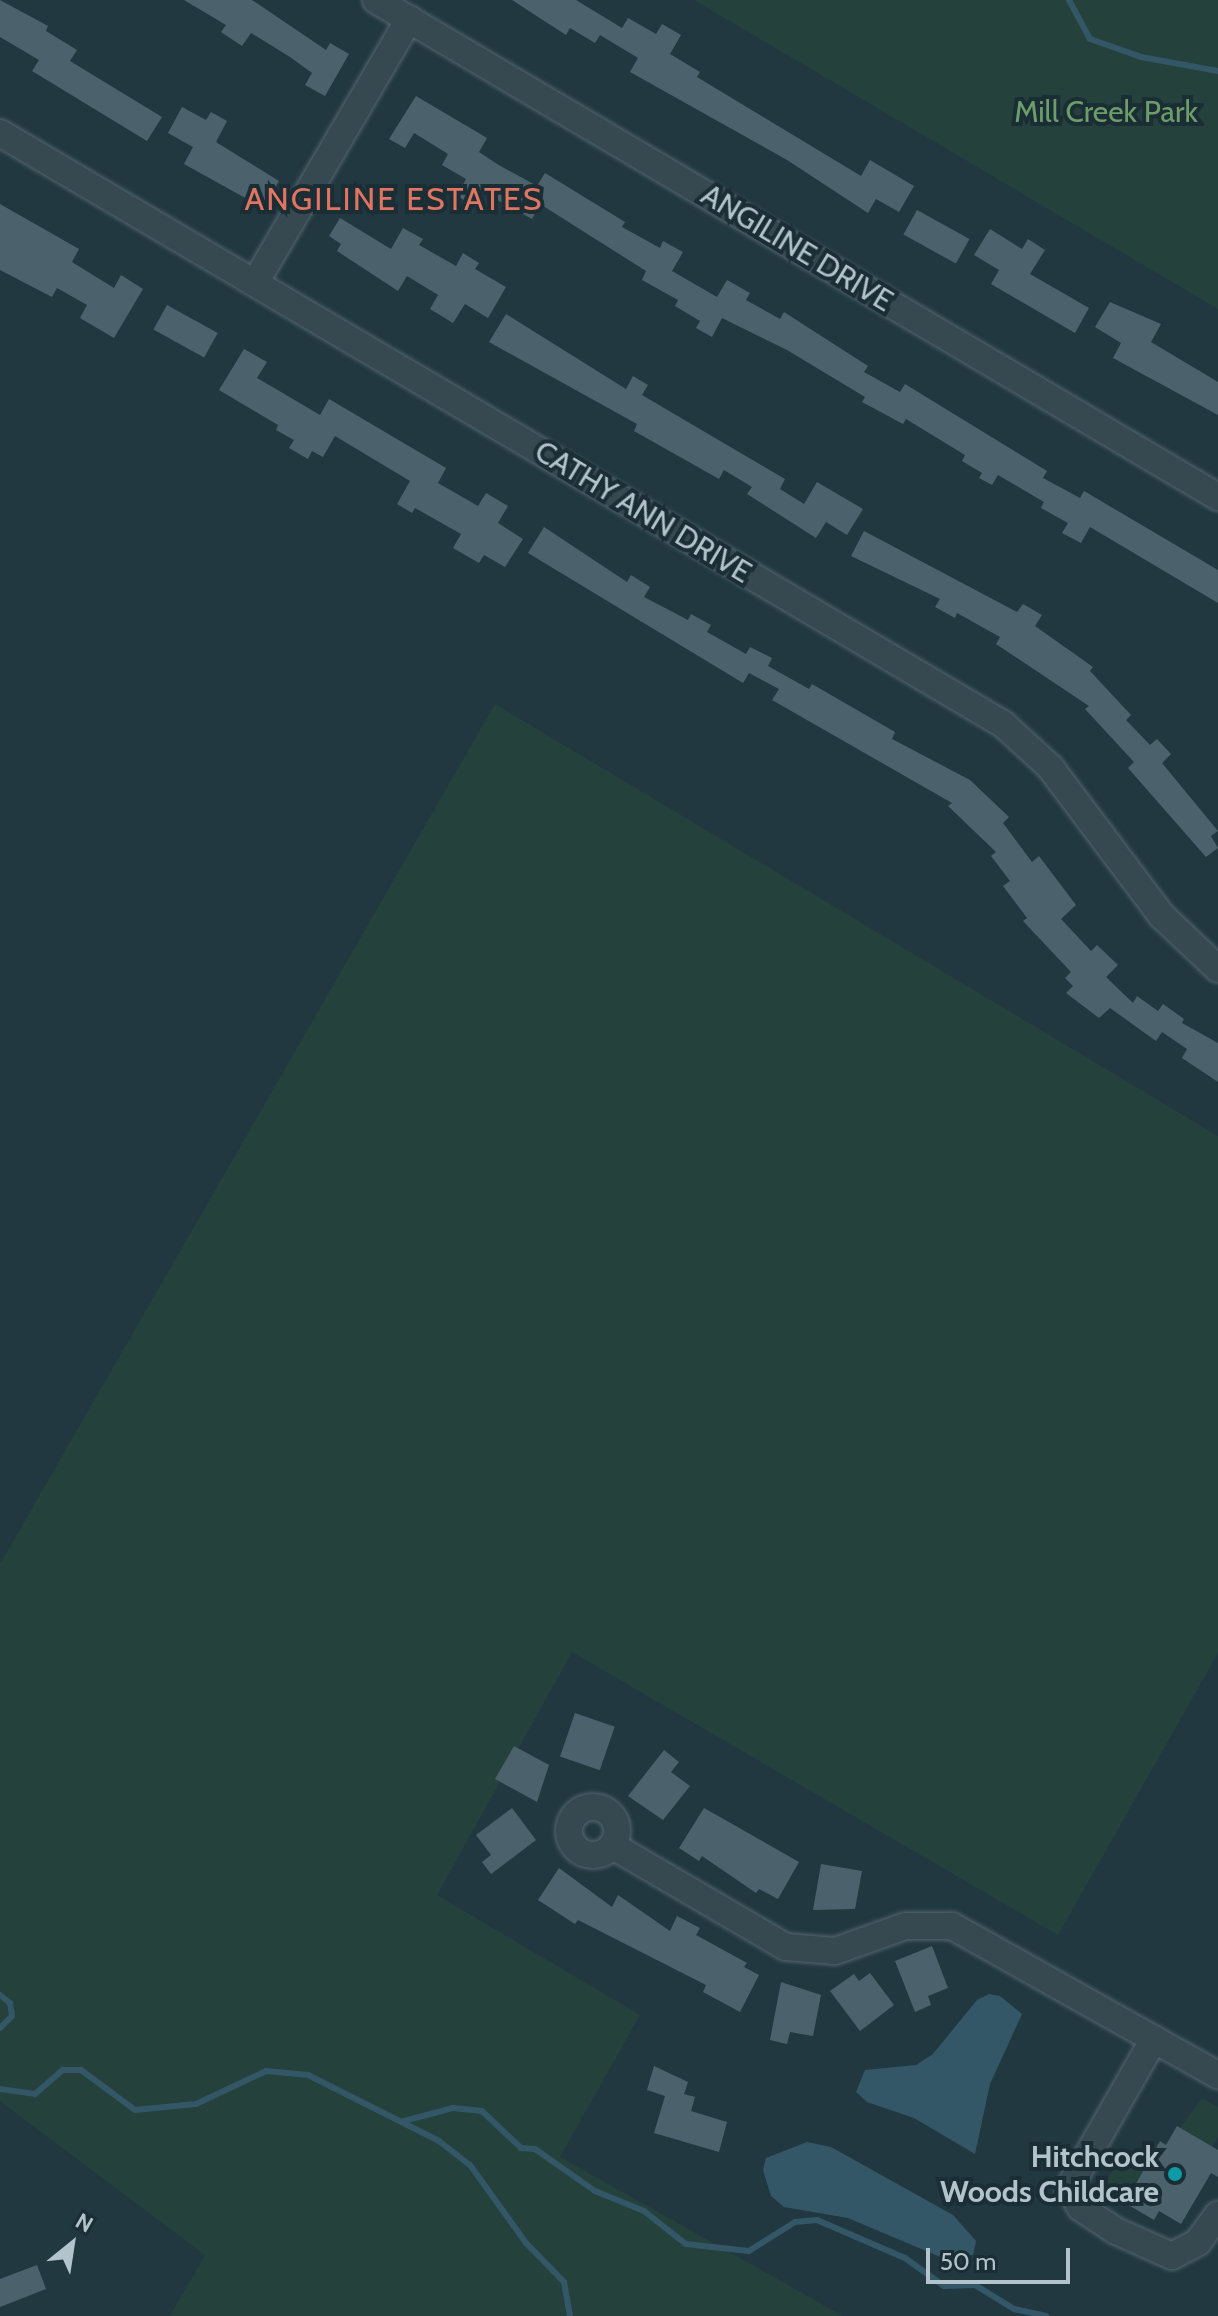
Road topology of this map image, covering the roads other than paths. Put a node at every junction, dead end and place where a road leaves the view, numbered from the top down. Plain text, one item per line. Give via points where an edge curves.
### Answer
1 (376, 0) edge
2 (409, 19) junction
3 (0, 133) edge
4 (255, 283) junction
5 (1218, 497) edge
6 (1218, 969) edge
7 (613, 1846) dead end
8 (1154, 2039) junction
9 (1218, 2075) edge
10 (1218, 2214) edge

1 - 2 street, ANGILINE DRIVE
2 - 4 street
2 - 5 street, ANGILINE DRIVE
3 - 4 street, CATHY ANN DRIVE
4 - 6 street, CATHY ANN DRIVE via 1003,724 1050,767 1162,916
7 - 8 street via 786,1947 835,1951 906,1926 952,1926
8 - 9 street
8 - 10 street via 1069,2188 1081,2208 1149,2250 1172,2256 1198,2242

